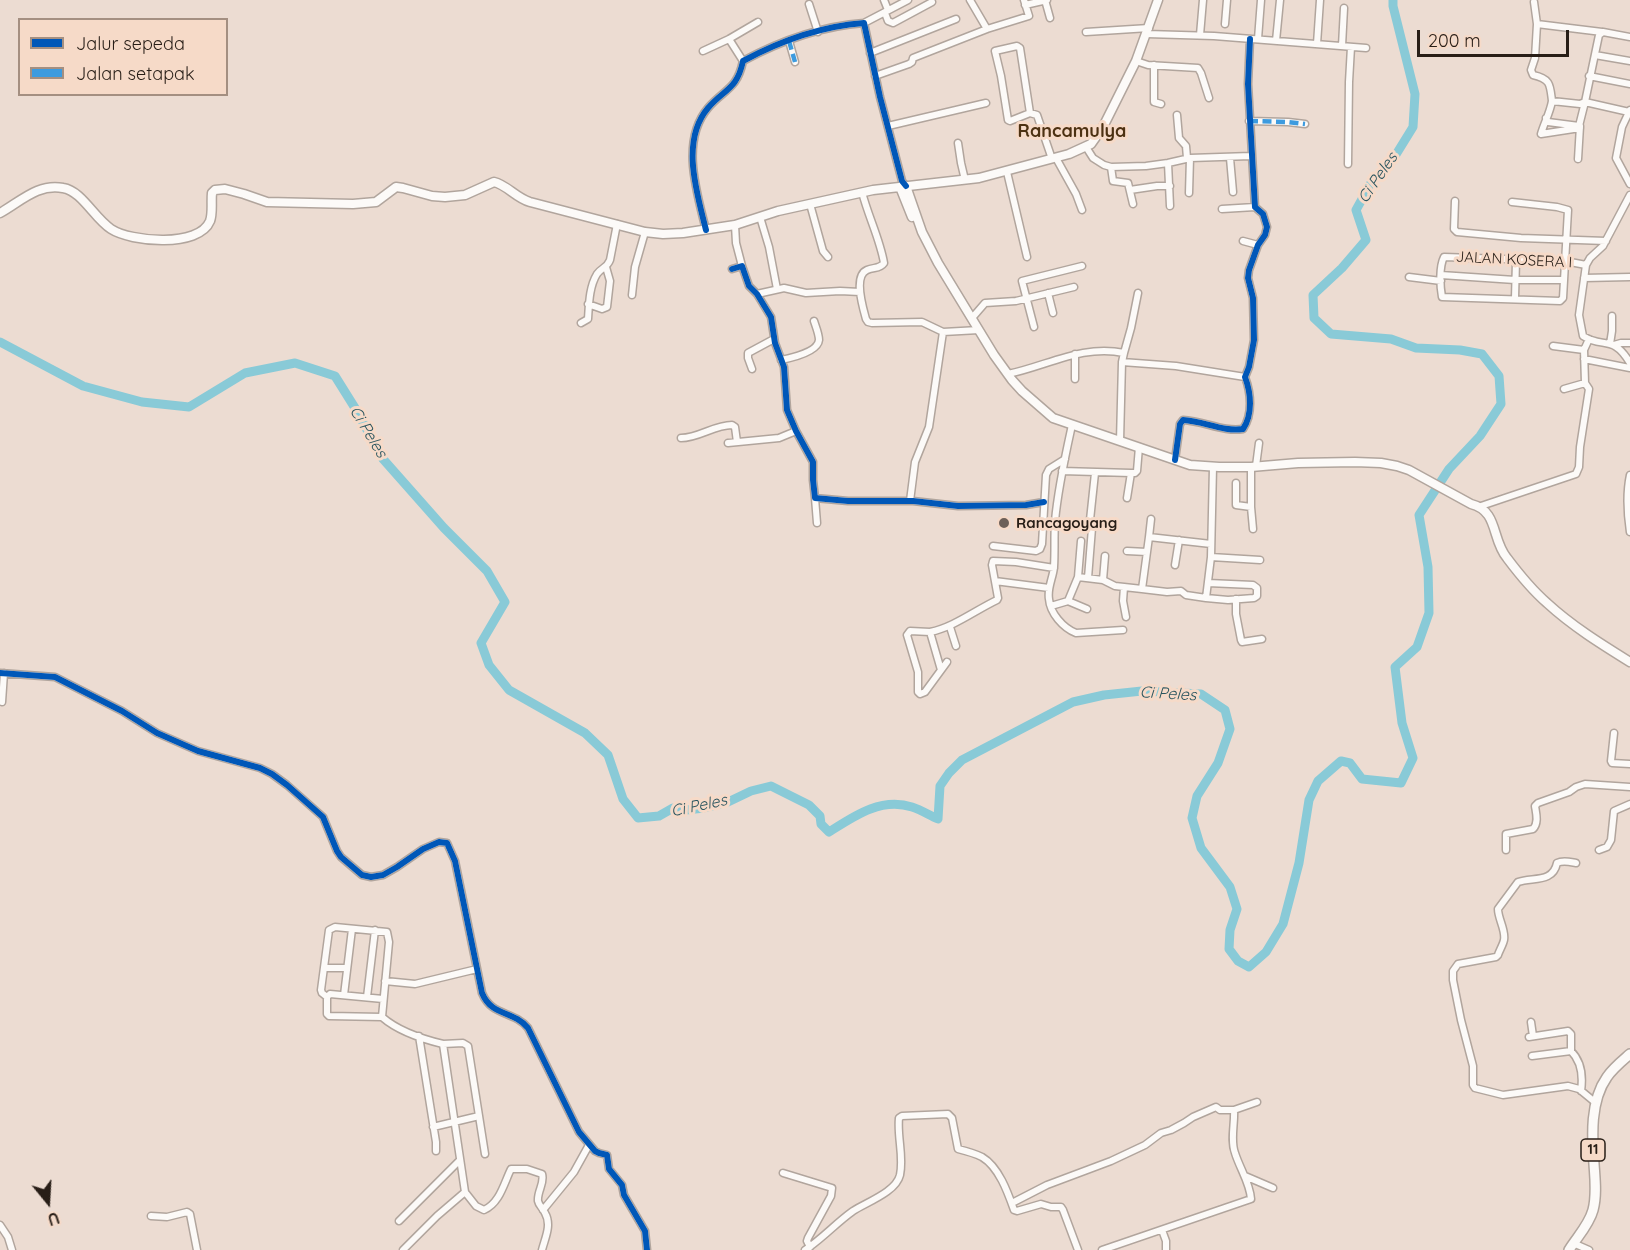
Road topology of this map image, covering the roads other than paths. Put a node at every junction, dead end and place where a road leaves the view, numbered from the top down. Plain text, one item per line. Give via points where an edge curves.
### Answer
1 (884, 0) edge
2 (908, 0) edge
3 (970, 0) edge
4 (1046, 0) edge
5 (1158, 0) edge
6 (1203, 0) edge
7 (1227, 0) edge
8 (1261, 0) edge
9 (1280, 0) edge
10 (1320, 0) edge
11 (932, 2) dead end
12 (1534, 2) dead end
13 (1024, 3) edge
14 (809, 4) dead end
15 (1344, 8) dead end
16 (886, 12) junction
17 (1050, 18) dead end
18 (956, 19) dead end
19 (758, 22) dead end
20 (864, 23) junction
21 (1225, 24) dead end
22 (1537, 24) junction
23 (987, 29) junction
24 (1148, 31) junction
25 (818, 32) junction
26 (1086, 32) dead end
27 (1602, 32) junction
28 (1200, 35) junction
29 (1630, 37) edge
30 (729, 39) junction
31 (1254, 39) junction
32 (789, 41) junction
33 (1276, 41) junction
34 (1317, 44) junction
35 (1342, 46) junction
36 (1351, 47) junction
37 (1366, 48) dead end
38 (703, 51) dead end
39 (870, 53) junction
40 (1594, 54) junction
41 (743, 61) junction
42 (1136, 61) junction
43 (1630, 61) edge
44 (795, 62) dead end
45 (1154, 65) junction
46 (875, 76) junction
47 (1589, 76) junction
48 (1630, 84) edge
49 (1209, 98) dead end
50 (1552, 101) junction
51 (1585, 102) junction
52 (986, 103) dead end
53 (1161, 104) dead end
54 (1630, 111) edge
55 (1030, 113) junction
56 (1177, 115) dead end
57 (1546, 118) junction
58 (1249, 122) junction
59 (1305, 124) dead end
60 (888, 126) junction
61 (1580, 127) junction
62 (958, 143) dead end
63 (1086, 147) junction
64 (1251, 156) junction
65 (1189, 158) junction
66 (1230, 158) junction
67 (1054, 159) junction
68 (1578, 159) dead end
69 (1168, 163) junction
70 (1348, 164) dead end
71 (1111, 166) junction
72 (1007, 172) junction
73 (966, 180) junction
74 (922, 184) junction
75 (1630, 184) edge
76 (903, 185) junction
77 (1170, 186) junction
78 (884, 188) junction
79 (1130, 190) junction
80 (862, 192) junction
81 (1233, 192) dead end
82 (1189, 193) dead end
83 (1630, 195) edge
84 (1455, 201) dead end
85 (1512, 202) dead end
86 (810, 204) junction
87 (909, 204) junction
88 (1133, 204) dead end
89 (1170, 206) dead end
90 (1255, 207) junction
91 (1222, 209) dead end
92 (1082, 210) dead end
93 (0, 213) edge
94 (760, 217) junction
95 (617, 224) junction
96 (735, 225) junction
97 (706, 230) junction
98 (645, 232) junction
99 (1566, 240) junction
100 (1243, 241) dead end
101 (1606, 241) junction
102 (1258, 246) junction
103 (828, 256) dead end
104 (1027, 257) dead end
105 (1516, 261) junction
106 (1566, 261) junction
107 (1586, 265) junction
108 (742, 266) junction
109 (1082, 266) dead end
110 (606, 267) junction
111 (732, 269) dead end
112 (1408, 277) dead end
113 (1630, 277) edge
114 (1441, 278) junction
115 (1584, 278) junction
116 (1515, 280) junction
117 (1564, 280) junction
118 (1074, 287) dead end
119 (777, 289) junction
120 (860, 292) junction
121 (1138, 293) dead end
122 (757, 294) junction
123 (1048, 294) junction
124 (632, 295) dead end
125 (1515, 298) junction
126 (1027, 299) junction
127 (588, 304) junction
128 (1053, 313) dead end
129 (1612, 316) dead end
130 (972, 318) junction
131 (814, 321) dead end
132 (581, 323) dead end
133 (1035, 327) dead end
134 (979, 330) junction
135 (943, 332) junction
136 (774, 339) junction
137 (1589, 339) junction
138 (1630, 343) edge
139 (1612, 344) junction
140 (1553, 346) dead end
141 (1584, 350) junction
142 (1124, 353) junction
143 (1075, 354) junction
144 (1584, 359) junction
145 (781, 360) junction
146 (1122, 362) junction
147 (1630, 363) edge
148 (1630, 368) edge
149 (752, 369) dead end
150 (1008, 374) junction
151 (1245, 377) junction
152 (1075, 379) dead end
153 (1585, 383) junction
154 (1564, 389) dead end
155 (1072, 425) junction
156 (795, 431) junction
157 (681, 438) dead end
158 (1120, 441) junction
159 (737, 442) junction
160 (728, 443) dead end
161 (1259, 443) dead end
162 (1139, 447) junction
163 (1065, 459) junction
164 (1175, 460) junction
165 (1213, 467) junction
166 (1254, 467) junction
167 (1062, 471) junction
168 (1095, 473) junction
169 (1131, 473) junction
170 (1630, 475) edge
171 (1236, 483) dead end
172 (815, 498) junction
173 (1126, 498) dead end
174 (910, 501) junction
175 (1044, 502) junction
176 (1481, 506) junction
177 (1251, 507) junction
178 (1151, 519) dead end
179 (817, 523) dead end
180 (1253, 529) dead end
181 (1630, 532) edge
182 (1149, 537) junction
183 (1179, 540) junction
184 (1082, 542) dead end
185 (1211, 544) junction
186 (993, 546) dead end
187 (1127, 551) dead end
188 (1147, 552) junction
189 (1105, 556) dead end
190 (1211, 557) junction
191 (1260, 560) dead end
192 (1175, 565) dead end
193 (1054, 568) junction
194 (1078, 577) junction
195 (1088, 578) junction
196 (1103, 580) junction
197 (995, 582) junction
198 (1208, 583) junction
199 (1124, 587) junction
200 (1049, 588) junction
201 (1142, 589) junction
202 (1206, 598) junction
203 (1236, 599) junction
204 (1068, 601) junction
205 (1051, 606) junction
206 (1087, 609) dead end
207 (1126, 617) dead end
208 (950, 627) junction
209 (1123, 630) dead end
210 (930, 632) junction
211 (1262, 639) dead end
212 (956, 646) dead end
213 (947, 662) dead end
214 (1630, 662) edge
215 (941, 670) junction
216 (2, 673) edge
217 (2, 702) dead end
218 (1614, 733) dead end
219 (1630, 764) edge
220 (1630, 788) edge
221 (1630, 803) edge
222 (1506, 849) dead end
223 (1599, 850) dead end
224 (1576, 864) dead end
225 (352, 929) junction
226 (375, 930) junction
227 (325, 968) junction
228 (346, 968) junction
229 (477, 969) junction
230 (386, 981) junction
231 (344, 995) junction
232 (327, 997) junction
233 (367, 997) junction
234 (383, 999) junction
235 (382, 1017) junction
236 (1531, 1022) dead end
237 (419, 1036) junction
238 (443, 1044) junction
239 (1571, 1051) junction
240 (1630, 1054) edge
241 (1532, 1056) dead end
242 (1581, 1091) junction
243 (1257, 1102) dead end
244 (1596, 1103) junction
245 (1234, 1110) junction
246 (479, 1116) junction
247 (454, 1122) junction
248 (434, 1127) junction
249 (589, 1145) junction
250 (436, 1151) dead end
251 (485, 1154) dead end
252 (459, 1161) junction
253 (783, 1173) dead end
254 (1245, 1176) junction
255 (1273, 1188) dead end
256 (465, 1192) junction
257 (1012, 1203) junction
258 (543, 1210) junction
259 (151, 1216) dead end
260 (399, 1221) dead end
261 (0, 1225) edge
262 (1162, 1230) junction
263 (1571, 1247) edge
264 (807, 1249) edge
265 (12, 1250) edge
266 (196, 1250) edge
267 (403, 1250) edge
268 (542, 1250) edge
269 (647, 1250) edge
270 (1078, 1250) edge
271 (1102, 1250) edge
272 (1166, 1250) edge
273 (1589, 1250) edge

1 - 16 street
2 - 16 street
3 - 23 street
4 - 13 street
4 - 17 street
5 - 24 main road
6 - 28 street
7 - 21 street
8 - 31 street
9 - 33 street
10 - 34 street
11 - 16 street via 893,23 888,21
12 - 22 street
13 - 23 street via 1029,16
14 - 25 street
15 - 35 street
16 - 20 street
18 - 39 street
19 - 30 street
20 - 25 street
20 - 39 street
22 - 27 street
22 - 50 street via 1531,70 1549,84
23 - 46 street
24 - 26 street
24 - 28 street
24 - 42 main road
25 - 32 street
27 - 29 street
27 - 40 street
28 - 31 street
30 - 38 street
30 - 41 street
31 - 33 street
31 - 58 street via 1248,84
32 - 41 street
32 - 44 street
33 - 34 street
34 - 35 street
35 - 36 street
36 - 37 street
36 - 70 street
39 - 46 street
40 - 43 street
40 - 47 street
41 - 97 street via 740,75 706,110 693,141 693,169
42 - 45 street
42 - 63 main road via 1104,127
45 - 49 street via 1198,68
45 - 53 street via 1154,102
46 - 60 street
47 - 48 street
47 - 51 street
50 - 51 street
50 - 57 street
51 - 54 street
51 - 61 street
52 - 60 street
54 - 75 street via 1622,127 1616,158
55 - 55 street via 1020,48 995,51 1008,120
55 - 67 street via 1037,115
56 - 65 street via 1179,138
57 - 61 street
57 - 61 street via 1542,135
58 - 59 street
58 - 64 street
60 - 76 street
61 - 68 street
62 - 73 street
63 - 67 main road
63 - 71 street via 1093,158
64 - 66 street
64 - 90 street
65 - 66 street
65 - 69 street
65 - 82 street
66 - 81 street
67 - 72 main road
67 - 92 street
69 - 71 street
69 - 77 street
71 - 79 street via 1112,180 1128,183
72 - 73 main road
72 - 104 street
73 - 74 main road
74 - 76 main road
74 - 87 main road via 914,190
76 - 78 main road
76 - 87 main road
77 - 79 street
77 - 89 street
78 - 80 main road
78 - 87 main road
79 - 88 street
80 - 86 main road
80 - 120 street via 884,263 862,273
83 - 101 street
84 - 99 street via 1457,232
85 - 99 street via 1568,209
86 - 94 main road
86 - 103 street
87 - 130 main road via 938,263
90 - 91 street
90 - 102 street via 1263,214 1267,227
93 - 95 main road via 37,191 65,188 117,232 138,239 163,240 189,237 208,225 212,193 217,189 267,202 353,204 376,202 397,187 445,197 465,195 494,182 530,202
94 - 96 main road
94 - 119 street
95 - 98 main road
95 - 110 street
96 - 97 main road
96 - 108 street
97 - 98 main road
98 - 124 street
99 - 101 street
99 - 106 street
100 - 102 street
101 - 107 street
102 - 151 street via 1249,274 1254,340
105 - 106 street, JALAN KOSERA I
105 - 114 street, JALAN KOSERA I via 1444,257
105 - 116 street
106 - 107 street, JALAN KOSERA I
106 - 117 street
107 - 115 street
108 - 111 street
108 - 122 street via 749,286
109 - 126 street via 1022,281
110 - 127 street via 597,274
110 - 127 street via 610,281 607,307
112 - 114 street
113 - 115 street
114 - 116 street
114 - 125 street, JALAN KOSERA I via 1443,297
115 - 137 street via 1579,315 1583,336
116 - 117 street
116 - 125 street
117 - 125 street via 1562,301
118 - 123 street
119 - 120 street
119 - 122 street
120 - 135 street via 868,322 922,322
121 - 142 street
122 - 136 street via 771,318
123 - 126 street
123 - 128 street
126 - 130 street via 985,303
126 - 133 street
127 - 132 street via 588,319
129 - 139 street
130 - 134 main road
131 - 145 street via 819,343 811,351
134 - 135 street
134 - 150 main road
135 - 174 street via 929,427 915,462
136 - 145 street
136 - 149 street via 748,353
137 - 139 street
137 - 141 street
138 - 139 street
139 - 147 street
140 - 141 street
141 - 144 street
142 - 143 street via 1100,350
142 - 146 street
143 - 150 street
143 - 152 street
144 - 148 street
144 - 153 street
145 - 156 street via 787,410
146 - 151 street
146 - 158 street
150 - 155 main road via 1048,414
151 - 164 street via 1250,401 1246,426 1233,430 1183,420
153 - 154 street
153 - 176 street via 1588,389 1576,474
155 - 158 main road
155 - 163 street
156 - 159 street via 779,438
156 - 172 street via 813,462
157 - 159 street via 734,425
158 - 162 main road
159 - 160 street
161 - 166 street
162 - 164 main road
162 - 169 street via 1137,471
163 - 167 street
163 - 175 street via 1047,471
164 - 165 main road
165 - 166 main road
165 - 185 street
166 - 176 main road via 1381,463 1409,470
166 - 177 street
167 - 168 street
167 - 193 street
168 - 169 street
168 - 195 street
169 - 173 street
170 - 181 street
171 - 177 street via 1236,505
172 - 174 street
172 - 179 street
174 - 175 street via 958,506
175 - 186 street via 1040,549
176 - 214 main road via 1490,517 1506,557 1545,603
177 - 180 street
178 - 182 street
182 - 183 street
182 - 188 street
183 - 185 street
183 - 192 street
184 - 194 street
185 - 190 street
187 - 188 street
188 - 201 street
189 - 196 street
190 - 191 street
190 - 198 street
193 - 197 street via 995,561
193 - 200 street
194 - 195 street
194 - 204 street
195 - 196 street
196 - 199 street
197 - 200 street
197 - 208 street via 997,600
198 - 202 street
198 - 203 street via 1257,588 1255,598
199 - 201 street
199 - 207 street
200 - 205 street
201 - 202 street via 1181,591 1186,596
202 - 203 street
203 - 211 street via 1240,640
204 - 205 street
204 - 206 street
205 - 209 street via 1063,626 1076,633
208 - 210 street
208 - 212 street
210 - 215 street
210 - 215 street via 907,634 920,694
213 - 215 street
216 - 217 street
216 - 229 street via 55,677 157,733 198,751 272,774 323,817 341,857 362,875 383,875 423,849 445,842 455,861
218 - 219 street via 1612,763
220 - 222 street via 1585,784 1538,803 1536,826 1506,834
221 - 223 street via 1614,811 1611,840
224 - 242 street via 1557,862 1551,875 1518,882 1498,909 1504,939 1498,955 1458,964 1453,971 1475,1088 1503,1095 1568,1086
225 - 226 street
225 - 227 street via 329,930
225 - 228 street
226 - 230 street via 387,932 389,937
226 - 233 street
227 - 228 street
227 - 232 street via 321,990
228 - 231 street
229 - 230 street via 415,984
229 - 249 street via 485,1001 528,1028
230 - 234 street
231 - 232 street
231 - 233 street
232 - 235 street via 329,1016
233 - 234 street
234 - 235 street
235 - 237 street
236 - 239 street via 1531,1036 1568,1031
237 - 238 street
237 - 248 street
238 - 246 street via 467,1044
238 - 247 street
239 - 241 street
239 - 242 street via 1581,1067
240 - 244 highway, 11 via 1607,1078
242 - 244 street
243 - 245 street
244 - 263 highway, 11 via 1593,1213
245 - 254 street via 1233,1144
245 - 257 street via 1216,1107 1161,1133 1145,1145
246 - 247 street
246 - 251 street
247 - 248 street
247 - 252 street
248 - 250 street
249 - 258 street via 574,1172
249 - 269 street via 607,1155 609,1169 622,1185 645,1231
252 - 256 street
252 - 260 street
253 - 264 street via 832,1188 808,1238
254 - 255 street
254 - 262 street via 1250,1200
256 - 258 street via 484,1210 501,1191 511,1168 527,1169 544,1176 538,1199
256 - 267 street
257 - 264 street via 989,1162 958,1149 951,1115 902,1116 898,1122 902,1159 897,1183 853,1211
257 - 270 street via 1015,1211 1041,1204 1062,1208
258 - 268 street via 548,1227
259 - 266 street via 190,1214
261 - 265 street
262 - 271 street
262 - 272 street
263 - 273 street

